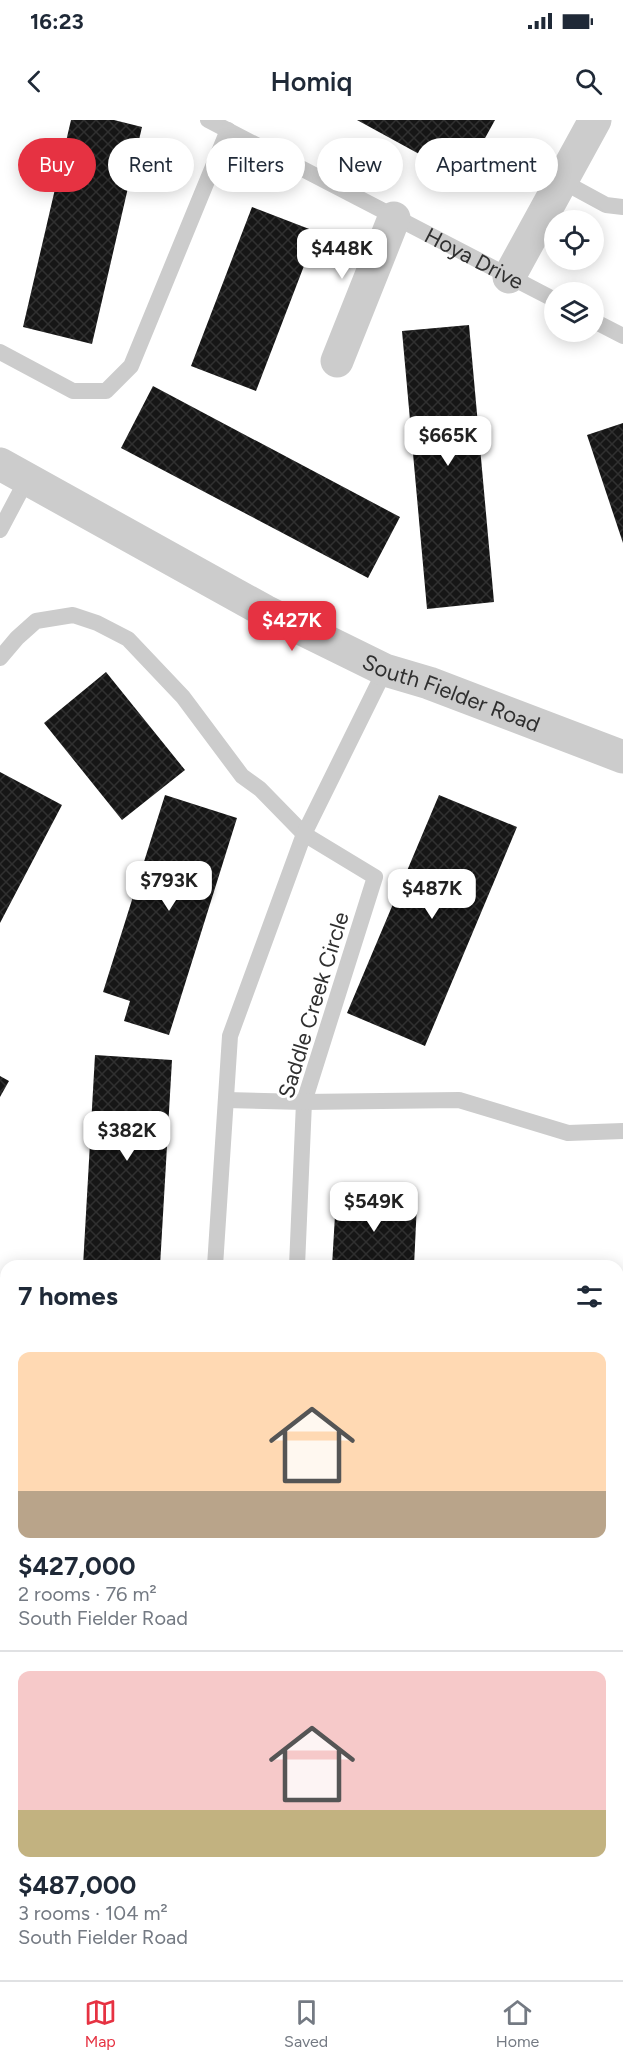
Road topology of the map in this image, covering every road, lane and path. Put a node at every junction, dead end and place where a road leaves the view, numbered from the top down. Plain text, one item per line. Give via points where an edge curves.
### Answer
1 (208, 120) edge
2 (595, 120) edge
3 (228, 130) junction
4 (561, 180) junction
5 (623, 207) edge
6 (394, 218) junction
7 (509, 276) junction
8 (544, 294) edge
9 (604, 326) edge
10 (623, 336) edge
11 (0, 352) edge
12 (337, 362) dead end
13 (14, 471) edge
14 (0, 530) edge
15 (0, 658) edge
16 (386, 670) junction
17 (623, 757) edge
18 (304, 834) junction
19 (226, 1100) junction
20 (304, 1102) junction
21 (623, 1131) edge
22 (215, 1260) edge
23 (297, 1260) edge

1 - 3 lane, Hoya Drive
2 - 4 street
3 - 6 lane, Hoya Drive
3 - 11 lane via 131,366 105,391 73,391
4 - 5 lane via 606,205
4 - 7 street
6 - 7 lane, Hoya Drive
6 - 12 street
7 - 8 lane, Hoya Drive
9 - 10 lane
13 - 14 lane
13 - 16 street, South Fielder Road via 265,611
15 - 18 lane, Saddle Creek Circle via 36,621 73,615 128,639 183,697 242,776
16 - 17 street, South Fielder Road
16 - 18 lane
18 - 19 lane via 230,1036
18 - 20 lane, Saddle Creek Circle via 375,877
19 - 20 lane
19 - 22 lane
20 - 21 lane via 459,1100 568,1133
20 - 23 lane, Saddle Creek Circle

